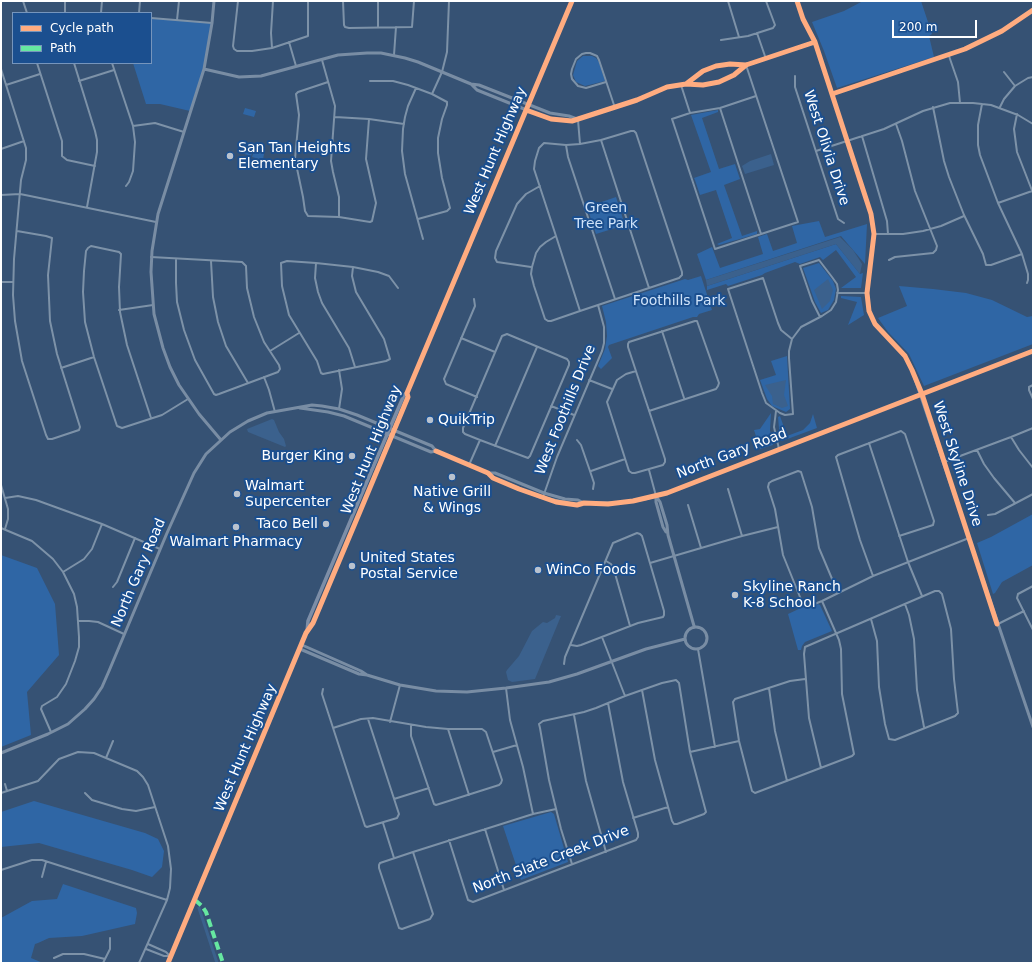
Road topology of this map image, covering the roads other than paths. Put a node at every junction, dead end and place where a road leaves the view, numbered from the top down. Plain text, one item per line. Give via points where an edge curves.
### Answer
1 (23, 1) edge
2 (65, 1) edge
3 (102, 1) edge
4 (140, 1) edge
5 (179, 1) edge
6 (214, 1) edge
7 (238, 1) edge
8 (273, 1) edge
9 (308, 1) edge
10 (344, 1) edge
11 (378, 1) edge
12 (414, 1) edge
13 (449, 1) edge
14 (572, 1) edge
15 (728, 1) edge
16 (766, 1) edge
17 (797, 1) edge
18 (1033, 10) edge
19 (27, 12) edge
20 (64, 12) edge
21 (102, 12) edge
22 (139, 12) edge
23 (152, 18) edge
24 (177, 20) junction
25 (212, 24) junction
26 (378, 27) junction
27 (396, 28) junction
28 (757, 33) junction
29 (739, 37) junction
30 (721, 40) dead end
31 (289, 42) junction
32 (815, 42) junction
33 (272, 48) junction
34 (394, 55) junction
35 (949, 56) junction
36 (766, 58) junction
37 (322, 59) junction
38 (37, 64) edge
39 (74, 64) edge
40 (112, 64) edge
41 (746, 65) junction
42 (296, 66) junction
43 (1, 69) edge
44 (204, 69) junction
45 (114, 70) junction
46 (442, 72) junction
47 (1004, 72) dead end
48 (40, 74) junction
49 (795, 76) dead end
50 (1033, 77) edge
51 (79, 81) junction
52 (370, 81) dead end
53 (328, 82) junction
54 (606, 82) junction
55 (471, 84) junction
56 (686, 84) junction
57 (6, 85) junction
58 (681, 85) junction
59 (1015, 86) junction
60 (416, 88) junction
61 (432, 94) junction
62 (832, 94) junction
63 (756, 96) junction
64 (960, 103) junction
65 (982, 104) junction
66 (528, 105) junction
67 (933, 107) junction
68 (1000, 107) junction
69 (615, 108) junction
70 (720, 108) junction
71 (526, 110) junction
72 (690, 113) junction
73 (1017, 114) junction
74 (335, 117) junction
75 (578, 118) junction
76 (369, 119) junction
77 (404, 124) junction
78 (896, 124) junction
79 (1033, 124) edge
80 (133, 126) junction
81 (184, 132) junction
82 (862, 136) junction
83 (601, 140) junction
84 (24, 141) junction
85 (847, 141) junction
86 (580, 144) junction
87 (566, 145) junction
88 (1, 149) edge
89 (816, 152) junction
90 (96, 166) junction
91 (126, 186) dead end
92 (540, 186) junction
93 (1032, 192) edge
94 (20, 194) junction
95 (1, 195) edge
96 (998, 203) junction
97 (87, 207) junction
98 (964, 215) junction
99 (339, 217) junction
100 (418, 219) junction
101 (156, 222) junction
102 (844, 223) dead end
103 (930, 229) junction
104 (17, 231) junction
105 (761, 234) junction
106 (874, 234) junction
107 (888, 234) junction
108 (556, 236) junction
109 (423, 239) dead end
110 (1022, 254) junction
111 (151, 257) junction
112 (176, 259) junction
113 (211, 260) junction
114 (889, 260) dead end
115 (316, 263) junction
116 (353, 267) junction
117 (532, 267) junction
118 (1, 282) edge
119 (13, 282) junction
120 (1027, 284) dead end
121 (398, 288) dead end
122 (649, 288) junction
123 (837, 293) junction
124 (867, 293) junction
125 (474, 299) dead end
126 (615, 299) junction
127 (153, 305) junction
128 (598, 305) junction
129 (119, 310) junction
130 (580, 311) junction
131 (820, 317) junction
132 (662, 331) junction
133 (299, 333) junction
134 (461, 338) junction
135 (792, 339) junction
136 (537, 347) junction
137 (270, 351) junction
138 (1033, 351) edge
139 (495, 352) junction
140 (94, 357) junction
141 (355, 367) junction
142 (61, 368) junction
143 (339, 370) junction
144 (636, 370) junction
145 (264, 377) junction
146 (589, 380) junction
147 (248, 383) junction
148 (1033, 385) edge
149 (612, 389) junction
150 (408, 393) junction
151 (922, 394) junction
152 (476, 397) junction
153 (188, 399) junction
154 (685, 399) junction
155 (1033, 400) edge
156 (551, 406) junction
157 (300, 408) junction
158 (339, 409) junction
159 (649, 411) junction
160 (776, 411) junction
161 (275, 412) junction
162 (574, 415) junction
163 (151, 418) junction
164 (390, 428) junction
165 (1033, 428) edge
166 (395, 430) junction
167 (388, 434) junction
168 (392, 436) junction
169 (1011, 437) junction
170 (221, 440) junction
171 (480, 440) junction
172 (577, 440) dead end
173 (869, 443) junction
174 (429, 444) junction
175 (495, 446) junction
176 (419, 447) junction
177 (779, 449) junction
178 (977, 450) junction
179 (436, 451) junction
180 (625, 459) junction
181 (944, 462) junction
182 (469, 465) junction
183 (1033, 468) edge
184 (648, 470) junction
185 (590, 471) junction
186 (488, 473) junction
187 (1, 485) edge
188 (593, 489) dead end
189 (728, 489) dead end
190 (544, 493) junction
191 (1033, 494) edge
192 (656, 496) junction
193 (5, 498) junction
194 (543, 498) junction
195 (584, 503) junction
196 (1015, 503) junction
197 (688, 505) dead end
198 (988, 514) dead end
199 (102, 524) junction
200 (778, 527) junction
201 (1, 528) edge
202 (5, 529) junction
203 (742, 536) junction
204 (899, 536) junction
205 (135, 538) junction
206 (969, 538) junction
207 (701, 548) junction
208 (160, 549) junction
209 (674, 555) junction
210 (606, 561) junction
211 (908, 562) junction
212 (650, 563) junction
213 (63, 572) junction
214 (873, 576) junction
215 (1033, 586) edge
216 (113, 587) dead end
217 (322, 588) junction
218 (327, 590) junction
219 (838, 592) junction
220 (922, 596) junction
221 (822, 601) junction
222 (904, 604) junction
223 (1024, 611) junction
224 (871, 619) junction
225 (79, 621) junction
226 (997, 624) junction
227 (630, 626) junction
228 (694, 626) junction
229 (1033, 630) edge
230 (306, 633) junction
231 (125, 634) junction
232 (837, 634) junction
233 (602, 637) junction
234 (685, 639) junction
235 (302, 645) junction
236 (571, 645) junction
237 (300, 649) junction
238 (698, 649) junction
239 (611, 661) junction
240 (564, 664) dead end
241 (367, 675) junction
242 (805, 679) junction
243 (400, 685) junction
244 (506, 688) junction
245 (769, 688) junction
246 (323, 689) dead end
247 (642, 690) junction
248 (626, 696) junction
249 (608, 703) junction
250 (574, 715) junction
251 (368, 719) junction
252 (1032, 719) edge
253 (390, 722) junction
254 (411, 725) junction
255 (1033, 727) edge
256 (333, 728) junction
257 (924, 728) junction
258 (448, 729) junction
259 (51, 733) junction
260 (113, 741) dead end
261 (740, 741) junction
262 (517, 745) junction
263 (715, 747) junction
264 (493, 752) junction
265 (690, 752) junction
266 (1, 753) edge
267 (106, 758) junction
268 (821, 768) junction
269 (787, 781) junction
270 (5, 784) dead end
271 (429, 788) junction
272 (8, 791) junction
273 (84, 793) dead end
274 (1, 794) edge
275 (469, 795) junction
276 (394, 800) junction
277 (155, 807) junction
278 (668, 807) junction
279 (556, 808) junction
280 (533, 814) junction
281 (633, 818) junction
282 (383, 822) junction
283 (485, 829) junction
284 (449, 840) junction
285 (413, 852) junction
286 (606, 852) junction
287 (394, 858) junction
288 (46, 862) junction
289 (572, 864) junction
290 (1, 870) edge
291 (42, 877) dead end
292 (504, 890) junction
293 (167, 900) junction
294 (110, 938) dead end
295 (148, 944) junction
296 (158, 948) junction
297 (146, 949) junction
298 (156, 953) junction
299 (170, 956) junction
300 (54, 958) dead end
301 (105, 958) junction
302 (103, 963) edge
303 (139, 963) edge
304 (168, 963) edge

1 - 19 street
2 - 20 street
3 - 21 street
4 - 22 street
5 - 24 street
6 - 25 street
7 - 33 street via 234,49 252,51
8 - 33 street
9 - 31 street via 308,36
10 - 26 street via 345,27
11 - 26 street
12 - 27 street via 412,27
13 - 46 street via 448,48
14 - 66 main road, West Hunt Highway
15 - 29 street
16 - 28 street via 775,26
17 - 32 street, West Skyline Drive
18 - 35 street via 991,37
23 - 24 street
24 - 25 street
25 - 44 street
26 - 27 street
27 - 34 street
28 - 29 street
28 - 36 street
29 - 30 street
31 - 33 street
31 - 42 street
32 - 36 street
32 - 62 street, West Skyline Drive
34 - 37 street via 367,53
34 - 46 street
35 - 62 street
35 - 64 street via 958,82
36 - 41 street
37 - 42 street
37 - 53 street
38 - 48 street
39 - 51 street
40 - 45 street
41 - 56 street via 716,66
41 - 56 street via 734,75 719,82
41 - 63 street
42 - 44 street via 250,76 228,75
43 - 57 street
44 - 81 street
45 - 51 street
45 - 80 street
46 - 55 street
46 - 61 street
47 - 59 street
48 - 57 street
48 - 90 street via 62,141 62,156 64,159
49 - 89 street, West Olivia Drive via 795,87
50 - 59 street
51 - 90 street via 95,130
52 - 60 street via 393,81
53 - 74 street via 335,106
53 - 99 street via 296,94 299,115 295,159 305,214
54 - 54 street via 597,56 586,53 576,59 572,79 578,86 586,88
54 - 69 street
55 - 66 street
55 - 71 street via 477,90
56 - 58 street
57 - 84 street
58 - 69 street via 662,89
58 - 72 street
59 - 68 street
60 - 61 street
60 - 77 street
61 - 100 street via 447,102 438,138 438,154 450,208
62 - 85 street, West Skyline Drive
63 - 70 street
63 - 105 street via 798,222
64 - 65 street
64 - 67 street
65 - 68 street
65 - 96 street via 978,145 984,169
66 - 71 main road, West Hunt Highway
66 - 75 street via 550,113
67 - 78 street
67 - 98 street via 944,161
68 - 73 street
69 - 75 street
70 - 72 street
70 - 105 street
71 - 75 street via 558,120 572,121
71 - 150 main road, West Hunt Highway
72 - 105 street via 672,119 715,249
73 - 79 street
73 - 93 street via 1015,143 1020,164
74 - 76 street
74 - 99 street via 331,161 339,197
75 - 86 street
76 - 77 street
76 - 99 street via 366,159 376,203 372,221
77 - 100 street via 402,151 405,174
78 - 82 street
78 - 103 street via 915,191
80 - 81 street via 155,123
80 - 91 street via 135,164
81 - 101 street
82 - 85 street
82 - 107 street
83 - 86 street
83 - 122 street
83 - 122 street via 631,131 636,133 682,275
84 - 88 street
84 - 94 street via 26,155
85 - 89 street
85 - 106 street, West Skyline Drive via 871,214
86 - 87 street
87 - 92 street via 544,143 539,148 534,165
87 - 126 street
89 - 102 street, West Olivia Drive via 838,219
90 - 97 street
92 - 108 street
92 - 117 street via 526,194 517,204 496,251 497,262
93 - 96 street
94 - 95 street
94 - 97 street
94 - 104 street
96 - 110 street
97 - 101 street
98 - 103 street
98 - 110 street via 986,265
100 - 109 street
101 - 111 street
103 - 107 street
103 - 114 street via 937,246 933,253 895,257
104 - 119 street
104 - 142 street via 52,238 48,275 49,310
106 - 107 street
106 - 124 street, West Skyline Drive
108 - 117 street via 536,252
108 - 130 street
110 - 120 street via 1028,274
111 - 112 street
111 - 127 street
112 - 113 street
112 - 147 street via 177,302 184,330 195,360 214,394
113 - 137 street via 242,262 246,266 247,288 254,317
113 - 147 street via 213,296 218,322 226,346
115 - 116 street
115 - 133 street via 281,263 285,300
115 - 141 street via 315,278 322,303 349,348
116 - 121 street via 385,274
116 - 141 street via 352,276 356,292 384,339 390,359
117 - 130 street via 531,274 545,319 552,321
118 - 119 street
119 - 142 street via 15,321 22,361 48,439 78,430 80,427
122 - 126 street
123 - 124 street
123 - 131 street via 836,302
123 - 131 street via 837,284 819,260 800,266
124 - 151 street, West Skyline Drive via 869,311 875,324 905,356
125 - 134 street via 475,306
126 - 128 street
127 - 129 street
127 - 153 street via 163,348
128 - 130 street
128 - 146 street, West Foothills Drive via 604,327 604,343
129 - 140 street via 121,254 91,246 88,248 84,271 83,302
129 - 163 street via 127,345
131 - 135 street via 801,327
132 - 144 street via 629,342
132 - 154 street
132 - 154 street via 697,321 719,383 716,389
133 - 137 street
133 - 143 street via 317,361 321,373
134 - 139 street
134 - 152 street via 444,382
135 - 160 street via 789,358 793,414 786,415
135 - 160 street via 781,330 763,278 728,289 762,393 766,403
136 - 139 street via 507,334
136 - 156 street via 569,362
136 - 175 street
137 - 145 street via 280,369
138 - 151 street, North Gary Road
139 - 152 street
140 - 142 street
140 - 163 street via 117,426 122,428
141 - 143 street
143 - 158 street via 342,389
144 - 149 street via 617,380
144 - 159 street
145 - 147 street
145 - 161 street
146 - 149 street
146 - 162 street, West Foothills Drive
148 - 155 street via 1029,390
149 - 180 street via 607,402
150 - 164 main road, West Hunt Highway via 404,395
150 - 166 main road, West Hunt Highway
151 - 177 street, North Gary Road
151 - 181 street, West Skyline Drive
152 - 171 street via 463,432
153 - 163 street via 168,412
153 - 170 street
154 - 159 street
156 - 162 street
156 - 175 street via 528,458
157 - 158 street, North Gary Road via 312,405
157 - 161 street, North Gary Road
157 - 167 street, North Gary Road via 338,414
158 - 164 street, North Gary Road
159 - 184 street via 665,462
160 - 177 street via 774,427
161 - 170 street, North Gary Road via 248,421
162 - 190 street, West Foothills Drive
164 - 166 street, North Gary Road
164 - 167 main road, West Hunt Highway
165 - 169 street
166 - 168 main road, West Hunt Highway
166 - 174 street, North Gary Road
167 - 168 street, North Gary Road
167 - 217 main road, West Hunt Highway
168 - 176 street, North Gary Road
168 - 218 main road, West Hunt Highway
169 - 178 street
169 - 183 street
170 - 208 street, North Gary Road via 206,454 194,473
171 - 175 street
171 - 182 street
172 - 185 street via 582,445
173 - 204 street
173 - 204 street via 901,431 906,434 934,525
173 - 214 street via 836,457
174 - 176 street
174 - 179 street, North Gary Road
176 - 179 street, North Gary Road via 431,452
177 - 192 street, North Gary Road
178 - 181 street
178 - 196 street via 991,473
179 - 182 street, North Gary Road
180 - 184 street via 632,473
180 - 185 street
181 - 206 street, West Skyline Drive
182 - 186 street, North Gary Road
184 - 192 street
185 - 188 street via 594,482
186 - 190 street, North Gary Road via 495,473
186 - 194 street, North Gary Road via 493,478
187 - 193 street
189 - 203 street
190 - 194 street, West Foothills Drive
190 - 195 street, North Gary Road
191 - 196 street
192 - 195 street, North Gary Road via 626,502
192 - 209 street via 660,502
193 - 199 street via 18,496 36,500
193 - 202 street via 8,519
194 - 195 street, North Gary Road via 577,505
196 - 198 street via 995,514
197 - 207 street
199 - 205 street
199 - 213 street via 92,549 84,559
200 - 203 street
200 - 219 street via 769,483 801,472 812,507 819,548
200 - 221 street via 787,564 802,602 805,605 812,605
201 - 202 street
202 - 213 street via 32,541 53,559
203 - 207 street
204 - 211 street
205 - 208 street
205 - 216 street
206 - 211 street
206 - 226 street, West Skyline Drive
207 - 209 street
208 - 231 street, North Gary Road
209 - 212 street
209 - 228 street
210 - 212 street via 613,543 637,533 642,536
210 - 227 street via 614,570
210 - 236 street
211 - 214 street
211 - 220 street
212 - 227 street via 664,615 663,618
213 - 225 street via 74,594
214 - 219 street
215 - 223 street via 1018,594 1017,598
217 - 218 main road
217 - 230 main road, West Hunt Highway via 308,621
218 - 230 main road, West Hunt Highway
219 - 221 street
220 - 222 street
220 - 257 street via 938,591 942,594 951,629 958,710 955,716
221 - 232 street
222 - 224 street
222 - 257 street via 914,639 917,690
223 - 226 street
223 - 229 street
224 - 232 street
224 - 257 street via 876,641 879,687 889,739 895,740
225 - 231 street via 98,622
225 - 259 street via 79,647 66,684 57,697 41,709
226 - 252 street, West Skyline Drive
227 - 233 street
228 - 234 street via 686,632
228 - 238 street via 701,627 707,636 704,645
230 - 235 main road, West Hunt Highway
231 - 259 street, North Gary Road via 102,687 94,699 68,724
232 - 242 street via 805,647
232 - 268 street via 841,649 842,694 854,754
233 - 236 street via 577,646
233 - 239 street
234 - 238 street via 688,646
234 - 239 street
235 - 237 main road, West Hunt Highway
235 - 241 street via 361,670
236 - 240 street
237 - 241 street
237 - 299 main road, West Hunt Highway
238 - 263 street
239 - 244 street via 556,680
239 - 248 street
241 - 243 street
242 - 245 street
242 - 268 street via 809,718
243 - 244 street via 447,692
243 - 253 street
244 - 262 street via 510,720
245 - 261 street via 735,699 733,702
245 - 269 street via 775,731
246 - 256 street via 322,694
247 - 248 street
247 - 265 street via 666,682 678,682
247 - 278 street via 655,760
248 - 249 street
249 - 250 street
249 - 281 street via 623,782
250 - 279 street via 543,721 540,724
250 - 286 street via 586,781
251 - 253 street
251 - 256 street
251 - 276 street
252 - 255 street, West Skyline Drive
253 - 254 street
254 - 258 street
254 - 271 street via 411,736
256 - 282 street via 365,826
258 - 264 street via 485,729
258 - 275 street
259 - 266 street, North Gary Road
260 - 267 street
261 - 263 street
261 - 269 street via 752,791 755,793
262 - 264 street
262 - 280 street
263 - 265 street
264 - 275 street via 501,783
265 - 278 street via 706,812 674,824
267 - 272 street via 89,752 73,753 55,762 38,781
267 - 277 street via 137,771 144,777
268 - 269 street
270 - 272 street
271 - 275 street via 436,805
271 - 276 street
272 - 274 street
273 - 277 street via 92,800 122,809 136,811
276 - 282 street via 399,816
277 - 293 street via 170,855 171,874
278 - 281 street, North Slate Creek Drive
279 - 280 street
279 - 289 street
280 - 283 street
281 - 286 street, North Slate Creek Drive via 638,837 636,840
282 - 287 street
283 - 284 street
283 - 292 street
284 - 285 street
284 - 292 street, North Slate Creek Drive via 468,900 474,902
285 - 287 street
285 - 287 street via 433,917 402,929 399,928 379,865
286 - 289 street, North Slate Creek Drive
288 - 290 street via 32,860
288 - 291 street
288 - 293 street
289 - 292 street, North Slate Creek Drive
293 - 295 street
294 - 301 street via 110,949
295 - 296 street
295 - 297 street
296 - 298 street
296 - 299 street
297 - 298 street
297 - 303 street
298 - 299 street
299 - 304 main road, West Hunt Highway
300 - 301 street via 68,954 91,954
301 - 302 street

